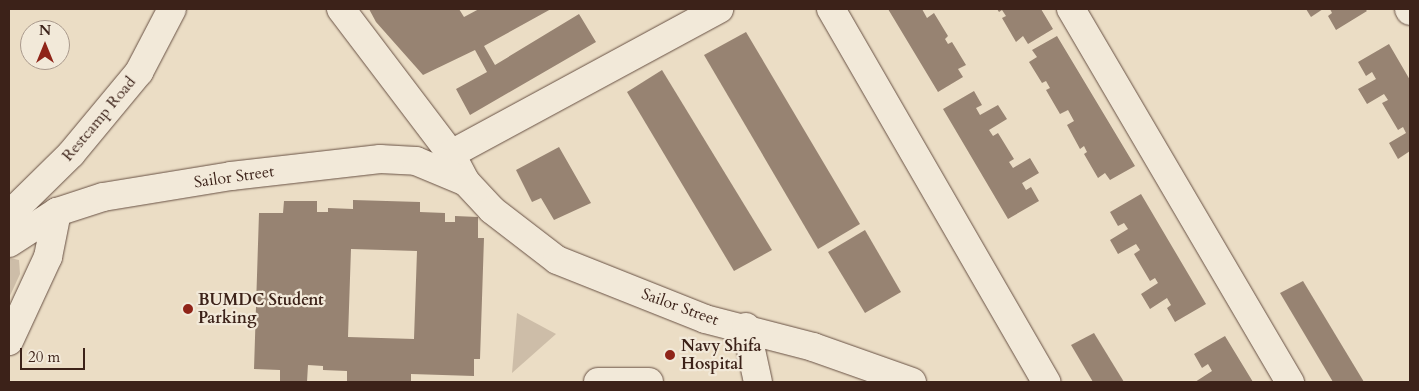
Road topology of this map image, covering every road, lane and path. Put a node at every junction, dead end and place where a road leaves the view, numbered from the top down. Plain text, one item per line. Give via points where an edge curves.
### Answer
1 (172, 9) edge
2 (340, 9) edge
3 (718, 9) edge
4 (831, 9) edge
5 (1071, 9) edge
6 (451, 154) junction
7 (466, 182) junction
8 (57, 212) junction
9 (10, 214) edge
10 (9, 243) edge
11 (746, 327) junction
12 (9, 341) edge
13 (598, 382) edge
14 (649, 382) edge
15 (758, 382) edge
16 (912, 382) edge
17 (1046, 382) edge
18 (1290, 382) edge

1 - 9 street, Restcamp Road via 139,72 71,154
2 - 6 street
3 - 6 street
4 - 17 street
5 - 18 street
6 - 7 street
7 - 8 street, Sailor Street via 416,161 380,159 231,176 103,197
7 - 11 street, Sailor Street via 492,210 557,260 705,319
8 - 10 street, Sailor Street
8 - 12 street via 48,257
11 - 15 street
11 - 16 street, Sailor Street via 813,346
13 - 14 street

